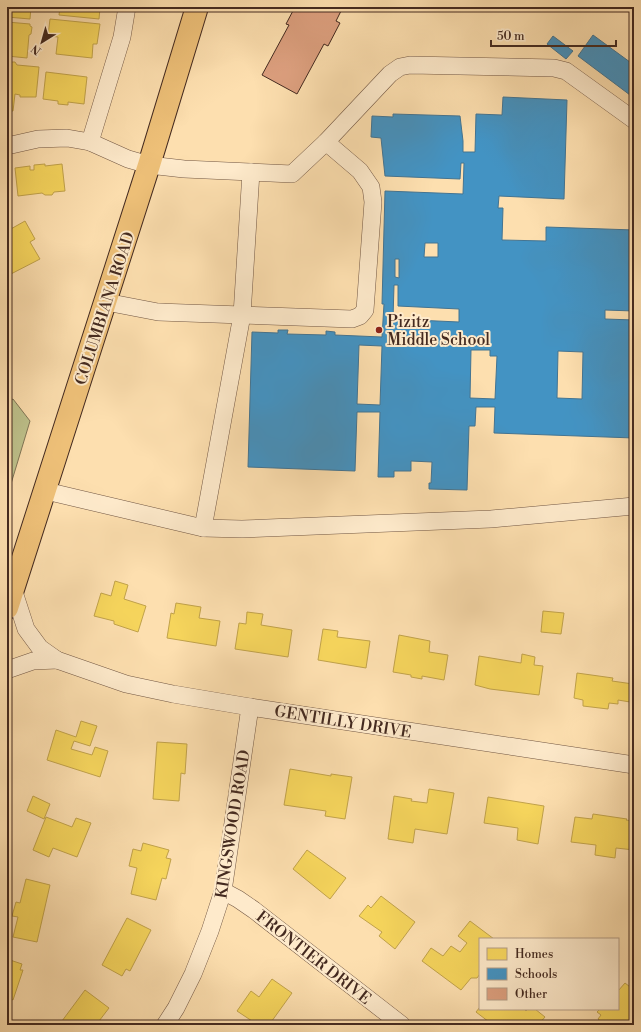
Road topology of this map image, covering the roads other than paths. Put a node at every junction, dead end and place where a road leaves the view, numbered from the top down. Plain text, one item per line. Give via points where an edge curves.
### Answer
1 (127, 7) edge
2 (197, 7) edge
3 (634, 120) edge
4 (90, 142) junction
5 (326, 142) junction
6 (7, 146) edge
7 (150, 165) junction
8 (252, 172) junction
9 (106, 302) junction
10 (242, 315) junction
11 (46, 491) junction
12 (634, 506) edge
13 (203, 528) junction
14 (10, 599) edge
15 (56, 660) junction
16 (7, 670) edge
17 (250, 707) junction
18 (634, 765) edge
19 (223, 892) junction
20 (166, 1025) edge
21 (402, 1025) edge

1 - 4 street via 120,44
2 - 7 main road, COLUMBIANA ROAD
3 - 5 street via 566,71 554,68 410,64 390,74
4 - 6 street via 55,137
4 - 7 street via 128,159
5 - 8 street via 292,174
5 - 10 street via 360,171 371,187 373,202 365,310 360,316 352,319
7 - 8 street
7 - 9 main road, COLUMBIANA ROAD
8 - 10 street
9 - 10 street via 158,312
9 - 11 main road, COLUMBIANA ROAD
10 - 13 street
11 - 13 street
11 - 14 main road, COLUMBIANA ROAD
12 - 13 street via 491,519 242,529
14 - 15 street, GENTILLY DRIVE via 26,629 40,648
15 - 16 street, GENTILLY DRIVE via 33,662
15 - 17 street, GENTILLY DRIVE via 126,684
17 - 18 street, GENTILLY DRIVE
17 - 19 street, KINGSWOOD ROAD
19 - 20 street, KINGSWOOD ROAD via 193,974
19 - 21 street, FRONTIER DRIVE via 254,910

